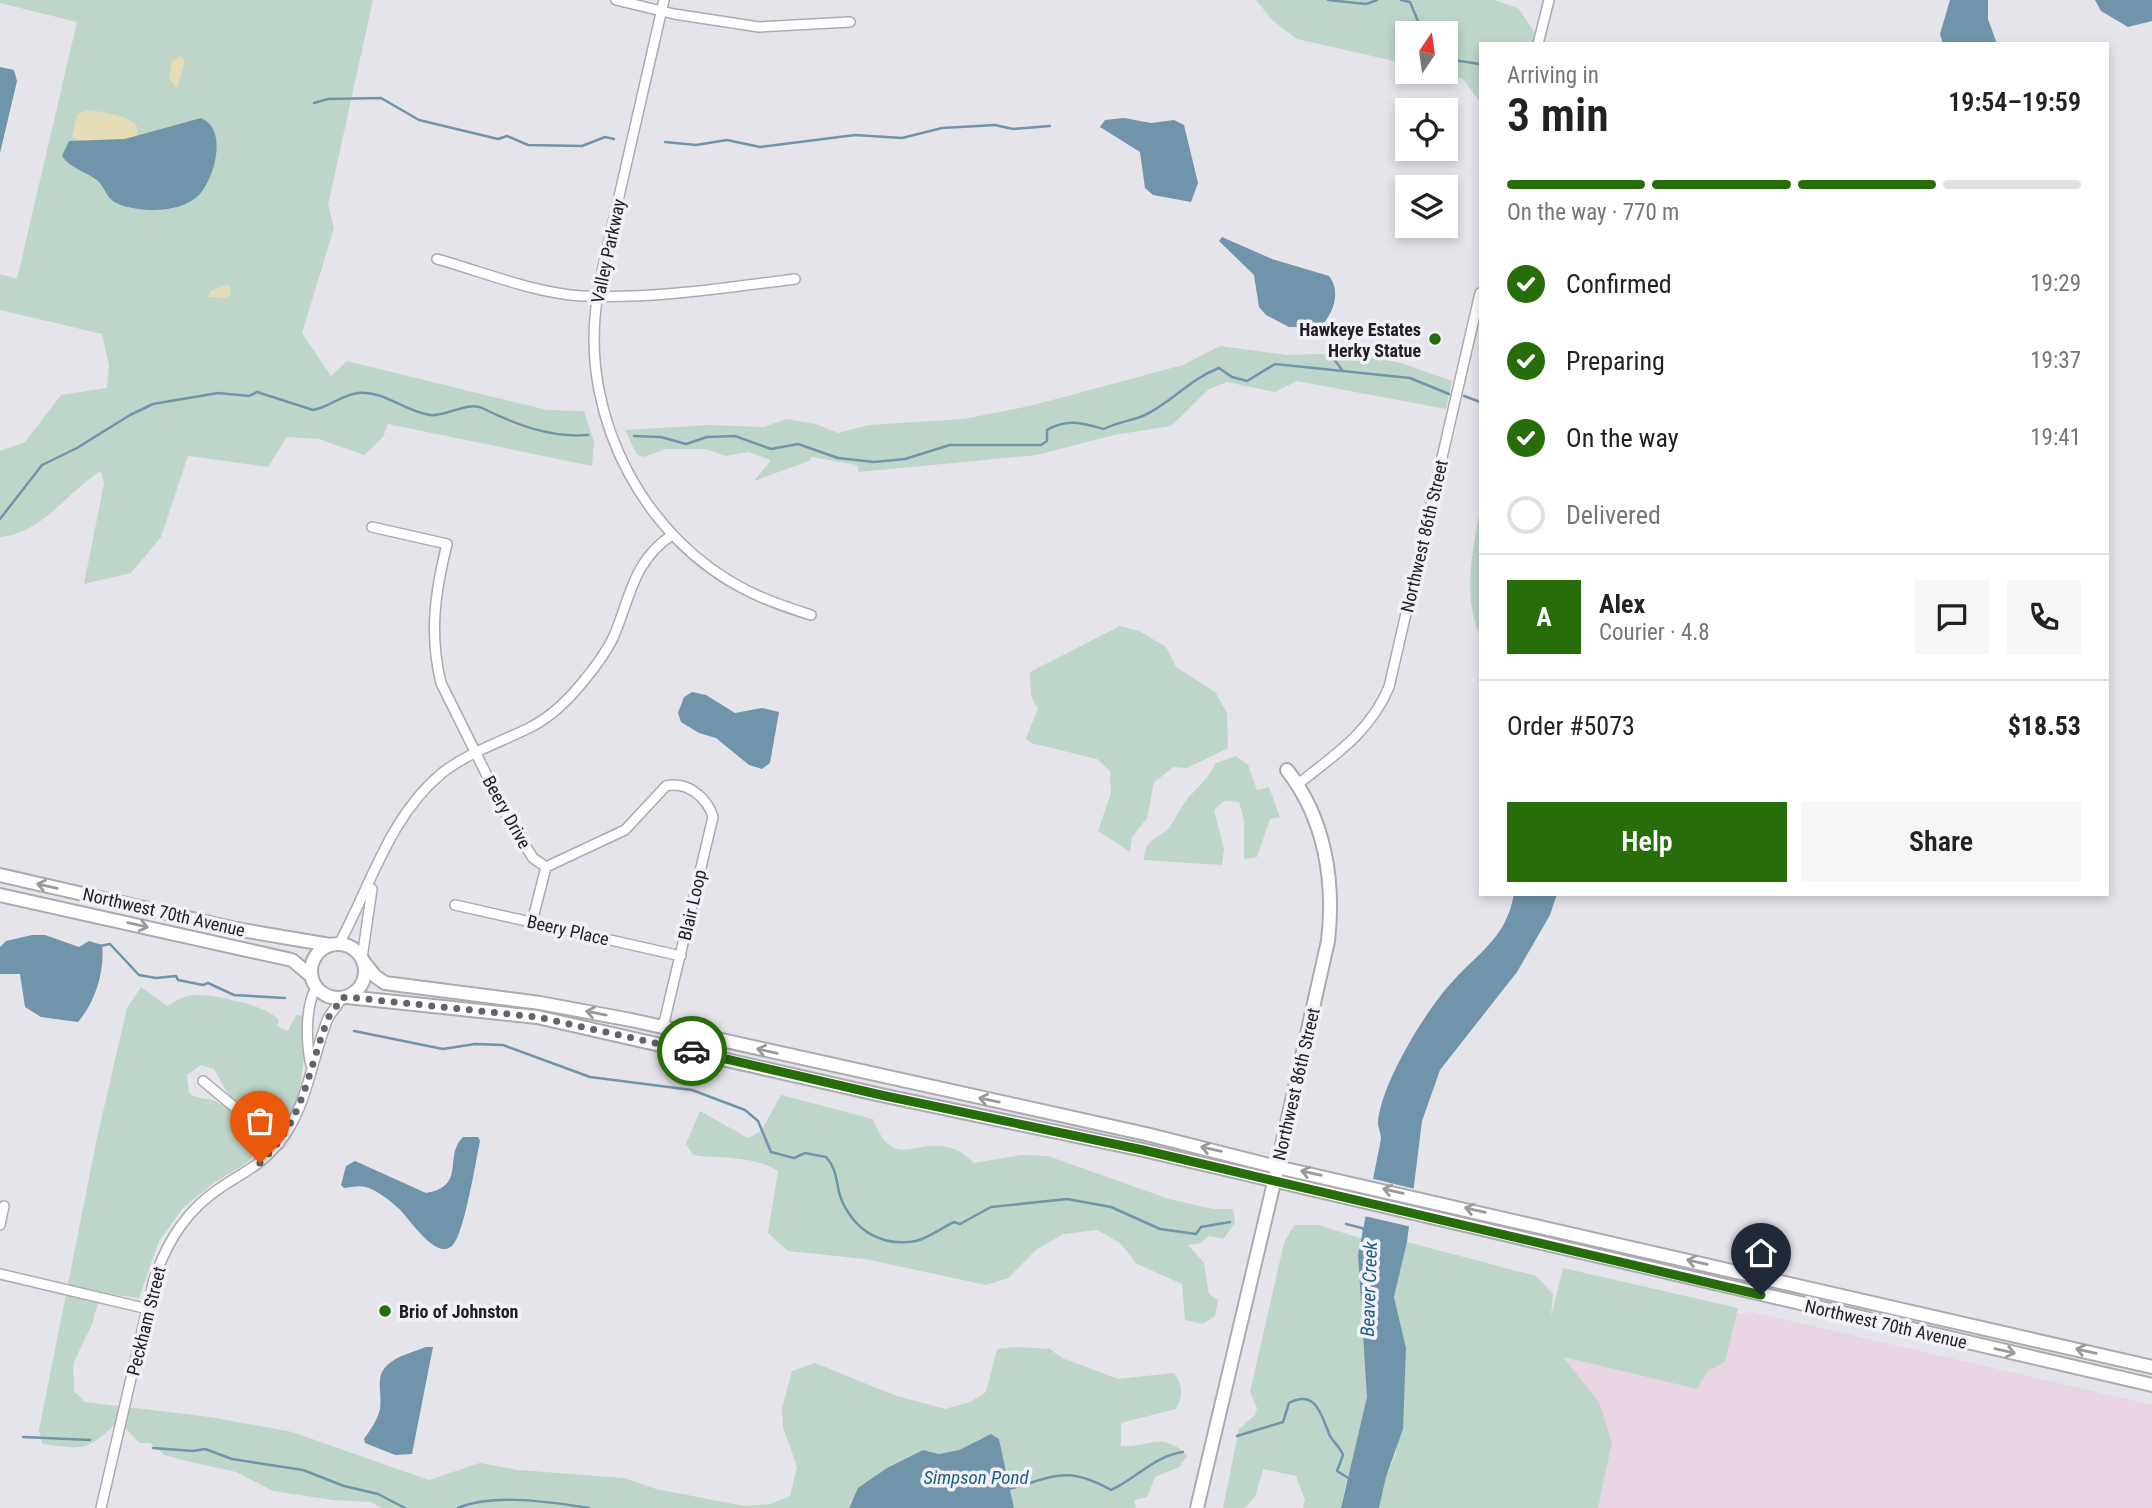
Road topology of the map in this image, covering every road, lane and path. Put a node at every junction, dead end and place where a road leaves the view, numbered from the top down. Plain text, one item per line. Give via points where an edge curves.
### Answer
1 (615, 0) edge
2 (1549, 0) edge
3 (663, 4) edge
4 (850, 22) dead end
5 (1538, 42) edge
6 (437, 258) dead end
7 (795, 279) dead end
8 (598, 295) junction
9 (1479, 297) edge
10 (372, 527) dead end
11 (672, 535) junction
12 (811, 615) dead end
13 (476, 751) junction
14 (1287, 770) dead end
15 (1298, 784) junction
16 (546, 867) junction
17 (0, 875) edge
18 (374, 877) junction
19 (0, 895) edge
20 (455, 905) dead end
21 (532, 922) junction
22 (334, 945) junction
23 (681, 956) junction
24 (363, 960) junction
25 (314, 982) junction
26 (344, 998) junction
27 (663, 1027) junction
28 (311, 1065) junction
29 (853, 1070) junction
30 (203, 1082) dead end
31 (849, 1087) junction
32 (279, 1144) junction
33 (1276, 1174) junction
34 (4, 1206) dead end
35 (0, 1225) edge
36 (0, 1274) edge
37 (148, 1308) junction
38 (2152, 1367) edge
39 (2152, 1385) edge
40 (101, 1508) edge
41 (1197, 1508) edge

1 - 3 street
2 - 5 street
3 - 4 street via 674,14 759,27
3 - 8 street, Valley Parkway
6 - 8 street via 562,292
7 - 8 street via 671,295
8 - 11 street, Valley Parkway via 596,353 606,422 626,472
9 - 15 street, Northwest 86th Street via 1389,687 1363,733
10 - 13 street, Beery Drive via 447,544 433,608 436,663 451,706
11 - 12 street, Valley Parkway via 717,573
11 - 13 street via 650,554 627,593 612,639 573,693 534,725
13 - 16 street, Beery Drive via 510,822 533,858
13 - 18 street via 442,773 404,815 387,841
14 - 15 main road, Northwest 86th Street
15 - 33 main road, Northwest 86th Street via 1325,853 1332,906
16 - 21 street
16 - 23 street, Blair Loop via 625,830 667,786 691,789 710,806 713,817
22 -> 17 main road, Northwest 70th Avenue via 236,929
18 - 22 street
18 - 24 street
19 -> 25 main road, Northwest 70th Avenue via 292,960
20 - 21 street, Beery Place
21 - 23 street, Beery Place
22 - 24 main road, Northwest 70th Avenue via 356,951
22 - 25 main road via 314,957
23 - 27 street, Blair Loop
24 - 26 main road via 361,986
27 -> 24 main road, Northwest 70th Avenue via 551,1005 385,983
25 - 26 main road, Northwest 70th Avenue via 327,996
25 - 28 street, Peckham Street
26 - 28 street, Peckham Street via 328,1018
26 - 31 main road, Northwest 70th Avenue via 537,1017
29 -> 27 main road, Northwest 70th Avenue
28 - 32 street, Peckham Street via 296,1117
29 - 31 street
33 -> 29 main road, Northwest 70th Avenue via 1146,1134
30 - 32 street
31 - 33 main road, Northwest 70th Avenue
32 - 37 street, Peckham Street via 250,1172 225,1184 185,1218 165,1248
38 -> 33 main road, Northwest 70th Avenue via 1344,1180
33 -> 39 main road, Northwest 70th Avenue via 1340,1197
33 - 41 main road, Northwest 86th Street
34 - 35 street
36 - 37 street
37 - 40 street, Peckham Street

